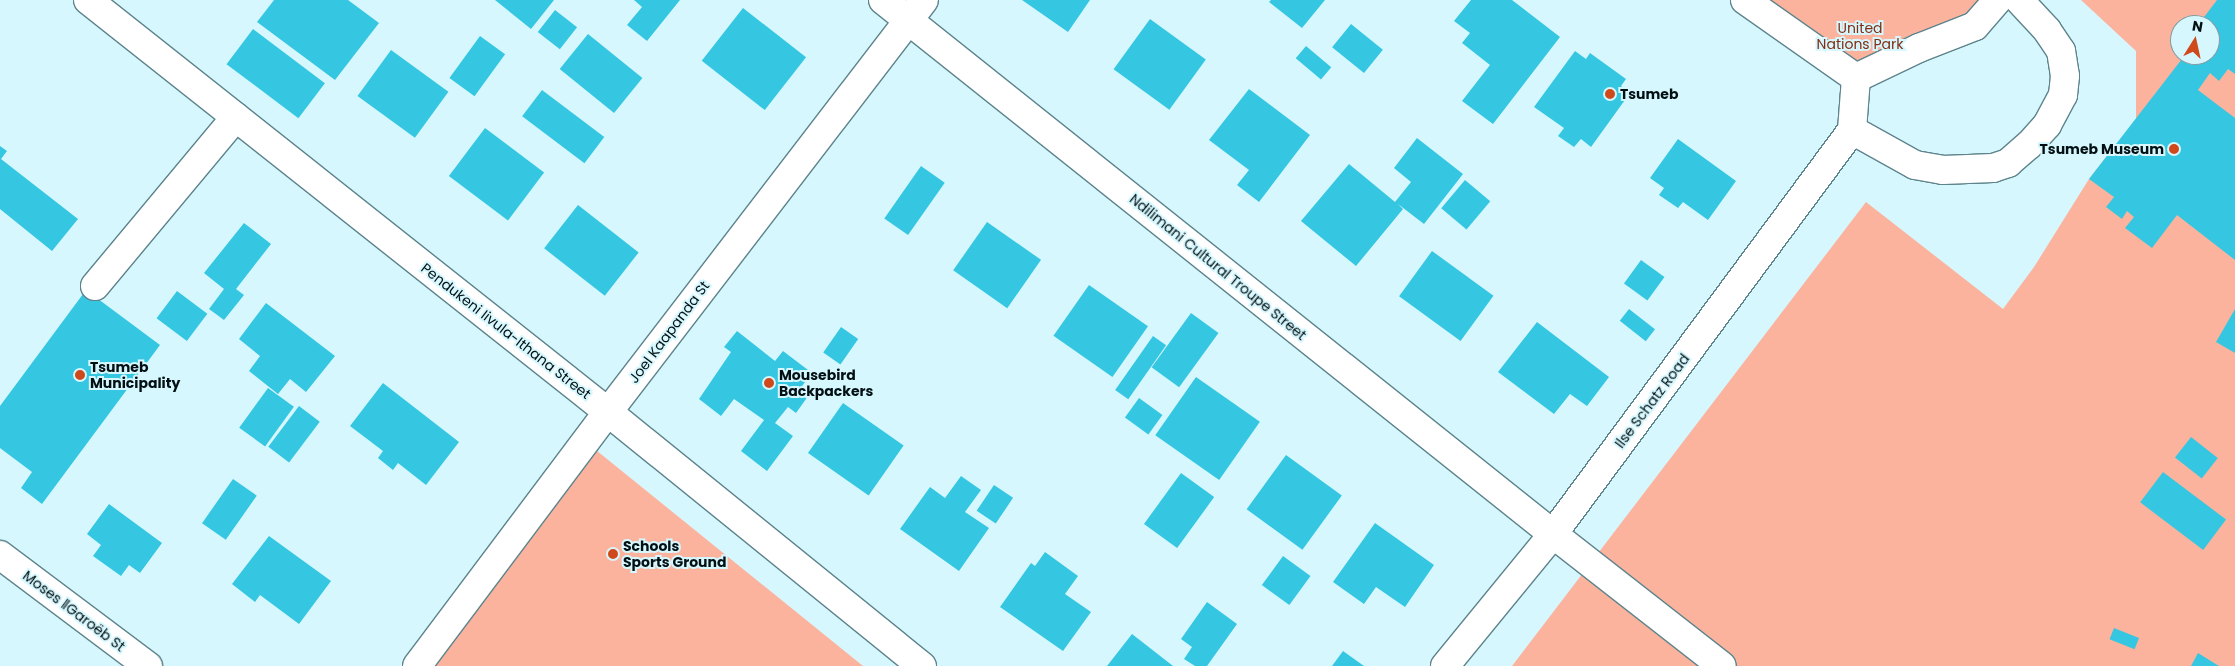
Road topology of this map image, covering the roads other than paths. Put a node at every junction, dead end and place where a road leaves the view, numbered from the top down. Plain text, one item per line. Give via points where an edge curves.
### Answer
1 (88, 0) edge
2 (883, 0) edge
3 (1745, 0) edge
4 (1998, 0) edge
5 (2019, 0) edge
6 (916, 10) edge
7 (1856, 78) junction
8 (236, 117) junction
9 (1852, 130) junction
10 (95, 286) dead end
11 (608, 412) junction
12 (1553, 534) junction
13 (0, 555) edge
14 (148, 666) edge
15 (417, 666) edge
16 (922, 666) edge
17 (1445, 666) edge
18 (1722, 666) edge

1 - 8 street, Pendukeni Iivula-Ithana Street
2 - 6 street, Ndilimani Cultural Troupe Street
3 - 7 street
4 - 7 street via 1975,26
5 - 9 street via 2047,30 2061,51 2065,76 2063,95 2047,124 2008,163 1993,168 1944,170 1915,164
6 - 11 street, Joel Kaapanda St
6 - 12 street, Ndilimani Cultural Troupe Street
7 - 9 street
8 - 10 street
8 - 11 street, Pendukeni Iivula-Ithana Street
9 - 12 street, Ilse Schatz Road
11 - 15 street, Joel Kaapanda St
11 - 16 street, Pendukeni Iivula-Ithana Street
12 - 17 street, Ilse Schatz Road
12 - 18 street, Ndilimani Cultural Troupe Street
13 - 14 street, Moses ǁGaroëb St

